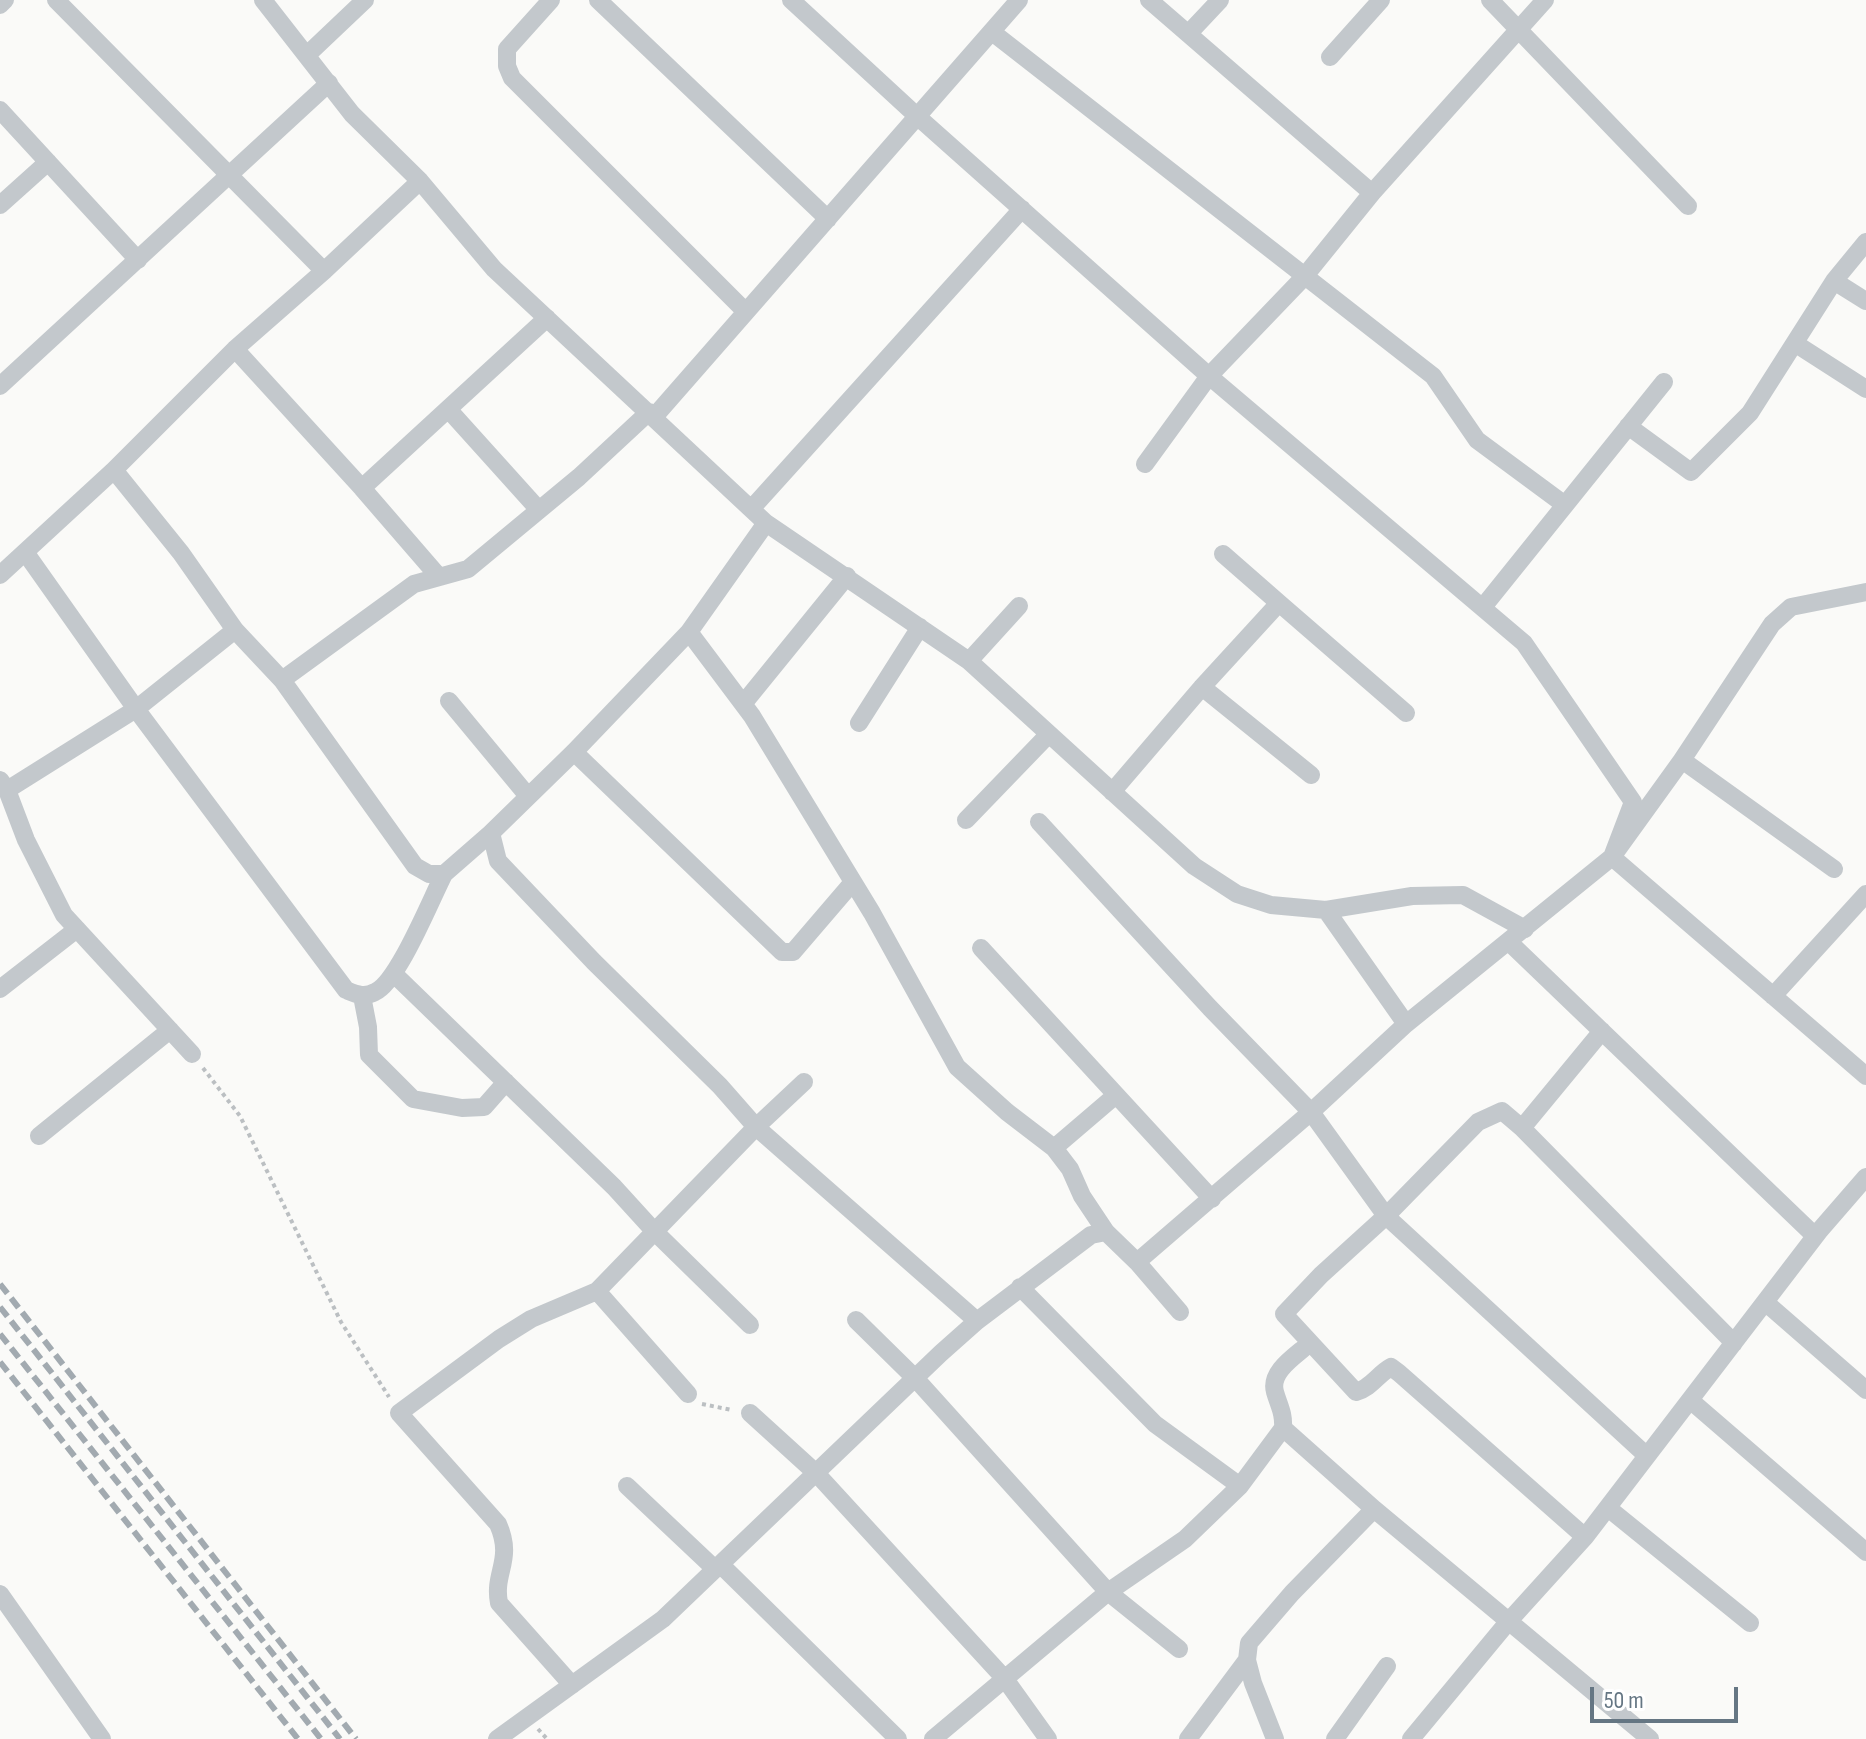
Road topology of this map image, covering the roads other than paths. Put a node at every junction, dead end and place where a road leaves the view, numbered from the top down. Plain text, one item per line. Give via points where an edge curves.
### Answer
1 (5, 0) edge
2 (56, 0) edge
3 (263, 0) edge
4 (365, 0) edge
5 (551, 0) edge
6 (598, 0) edge
7 (791, 0) edge
8 (1149, 0) edge
9 (1220, 0) edge
10 (1381, 0) edge
11 (1490, 0) edge
12 (1545, 0) edge
13 (1009, 4) edge
14 (0, 5) edge
15 (1517, 29) junction
16 (992, 32) junction
17 (1189, 33) junction
18 (307, 55) junction
19 (1330, 57) dead end
20 (329, 83) junction
21 (0, 110) edge
22 (918, 117) junction
23 (48, 162) junction
24 (229, 174) junction
25 (420, 181) junction
26 (1372, 193) junction
27 (0, 205) edge
28 (1688, 206) dead end
29 (1022, 209) junction
30 (828, 219) junction
31 (1866, 242) edge
32 (138, 260) junction
33 (324, 271) junction
34 (1304, 277) junction
35 (1834, 281) junction
36 (1866, 301) edge
37 (745, 311) junction
38 (547, 318) junction
39 (1796, 344) junction
40 (235, 349) junction
41 (1209, 376) junction
42 (1664, 382) dead end
43 (0, 386) edge
44 (1866, 389) edge
45 (448, 409) junction
46 (651, 415) junction
47 (1628, 426) junction
48 (1145, 464) dead end
49 (114, 470) junction
50 (362, 488) junction
51 (1565, 505) junction
52 (752, 508) junction
53 (539, 510) junction
54 (766, 523) junction
55 (25, 552) junction
56 (1223, 554) dead end
57 (0, 575) edge
58 (847, 576) junction
59 (439, 577) junction
60 (1866, 592) edge
61 (1279, 603) junction
62 (1019, 606) dead end
63 (1483, 607) junction
64 (920, 627) junction
65 (235, 630) junction
66 (689, 632) junction
67 (969, 661) junction
68 (282, 680) junction
69 (1202, 687) junction
70 (449, 701) dead end
71 (743, 704) junction
72 (136, 709) junction
73 (1406, 713) dead end
74 (859, 723) dead end
75 (1049, 734) junction
76 (574, 752) junction
77 (1682, 760) junction
78 (1311, 775) dead end
79 (3, 785) edge
80 (1112, 792) junction
81 (527, 795) junction
82 (966, 820) dead end
83 (1039, 822) dead end
84 (491, 833) junction
85 (1612, 857) junction
86 (1834, 869) dead end
87 (444, 874) junction
88 (853, 882) junction
89 (1866, 894) edge
90 (1326, 910) junction
91 (77, 929) junction
92 (1525, 929) junction
93 (1510, 943) junction
94 (981, 948) dead end
95 (394, 974) junction
96 (0, 989) edge
97 (362, 996) junction
98 (1773, 996) junction
99 (1406, 1024) junction
100 (170, 1030) junction
101 (1602, 1031) junction
102 (192, 1054) road end
103 (1866, 1076) edge
104 (506, 1082) junction
105 (804, 1082) dead end
106 (1116, 1095) junction
107 (1311, 1112) junction
108 (756, 1127) junction
109 (1522, 1128) junction
110 (39, 1136) dead end
111 (1054, 1148) junction
112 (1865, 1178) edge
113 (1212, 1199) junction
114 (1386, 1216) junction
115 (655, 1232) junction
116 (1106, 1232) junction
117 (1815, 1236) junction
118 (1137, 1262) junction
119 (1020, 1287) junction
120 (597, 1291) junction
121 (1765, 1302) junction
122 (1180, 1312) dead end
123 (856, 1320) dead end
124 (977, 1321) junction
125 (750, 1325) dead end
126 (1310, 1343) junction
127 (1734, 1343) junction
128 (915, 1378) junction
129 (1866, 1390) edge
130 (688, 1394) road end
131 (1690, 1400) junction
132 (750, 1413) road end
133 (1283, 1428) junction
134 (1647, 1456) junction
135 (816, 1473) junction
136 (627, 1486) dead end
137 (1240, 1486) junction
138 (1608, 1508) junction
139 (1374, 1509) junction
140 (1585, 1537) junction
141 (1866, 1552) edge
142 (718, 1567) junction
143 (1108, 1592) junction
144 (0, 1594) edge
145 (1508, 1622) junction
146 (1750, 1623) dead end
147 (1179, 1649) dead end
148 (1247, 1660) junction
149 (1387, 1666) dead end
150 (1005, 1679) junction
151 (572, 1685) junction
152 (102, 1739) edge
153 (497, 1739) edge
154 (898, 1739) edge
155 (933, 1739) edge
156 (1048, 1739) edge
157 (1188, 1739) edge
158 (1275, 1739) edge
159 (1335, 1739) edge
160 (1411, 1739) edge
161 (1650, 1739) edge

1 - 14 street
2 - 24 street
3 - 18 street
4 - 18 street
5 - 37 street via 507,49 512,78
6 - 30 street
7 - 22 street
8 - 17 street
9 - 17 street
10 - 19 street
11 - 15 street
12 - 15 street
13 - 16 street
15 - 26 street
15 - 28 street
16 - 22 street
16 - 34 street
17 - 26 street
18 - 20 street
20 - 24 street
20 - 25 street via 352,114
21 - 23 street
22 - 29 street
22 - 30 street
23 - 27 street
23 - 32 street
24 - 32 street
24 - 33 street
25 - 33 street
25 - 38 street via 494,269
26 - 34 street
29 - 41 street
29 - 52 street
30 - 37 street
31 - 35 street
32 - 43 street
33 - 40 street
34 - 41 street
34 - 51 street via 1433,376 1477,440
35 - 36 street
35 - 39 street
37 - 46 street
38 - 45 street
38 - 46 street
39 - 44 street
39 - 47 street via 1750,413 1691,472
40 - 49 street
40 - 50 street
41 - 48 street
41 - 63 street
42 - 47 street
45 - 50 street
45 - 53 street
46 - 52 street
46 - 53 street
47 - 51 street
49 - 55 street
49 - 65 street
50 - 59 street
51 - 63 street
52 - 54 street
53 - 59 street via 468,569
54 - 58 street
54 - 66 street
55 - 57 street
55 - 72 street
56 - 61 street
58 - 64 street
58 - 71 street
59 - 68 street via 414,584
60 - 77 street via 1791,607 1772,624
61 - 69 street
61 - 73 street
62 - 67 street
63 - 85 street via 1524,643 1633,802
64 - 67 street
64 - 74 street
65 - 68 street
65 - 72 street
66 - 71 street
66 - 76 street
67 - 75 street
68 - 87 street via 415,866
69 - 78 street
69 - 80 street
70 - 81 street
71 - 88 street
72 - 79 street
72 - 97 street via 346,990
75 - 80 street
75 - 82 street
76 - 81 street
76 - 88 street via 782,952 793,952
77 - 85 street
77 - 86 street
79 - 91 street via 64,915
80 - 90 street via 1194,866 1237,894 1271,905
81 - 84 street
83 - 107 street
84 - 87 street
84 - 108 street via 498,861
85 - 92 street
85 - 98 street
87 - 95 street
88 - 111 street via 957,1067
89 - 98 street
90 - 92 street via 1412,896 1463,895
90 - 99 street
91 - 96 street
91 - 100 street
92 - 93 street
93 - 99 street
93 - 101 street
94 - 106 street
95 - 97 street via 378,992
95 - 104 street
97 - 104 street via 369,1055 413,1099 484,1107
98 - 103 street
99 - 107 street
100 - 102 street
100 - 110 street
101 - 109 street
101 - 117 street
104 - 115 street
105 - 108 street
106 - 111 street
106 - 113 street
107 - 113 street
107 - 114 street
108 - 115 street
108 - 124 street
109 - 114 street via 1502,1111 1478,1122
109 - 127 street
111 - 116 street
112 - 117 street
113 - 118 street
114 - 126 street via 1284,1314
114 - 134 street
115 - 120 street
115 - 125 street
116 - 118 street
116 - 119 street via 1091,1235
117 - 121 street
118 - 122 street
119 - 124 street
119 - 137 street via 1155,1424
120 - 130 street
120 - 151 street via 531,1319 399,1413 498,1524 506,1554 496,1589 499,1603
121 - 127 street
121 - 129 street
123 - 128 street
124 - 128 street
126 - 133 street via 1276,1374
126 - 140 street via 1356,1392 1391,1367
127 - 131 street
128 - 135 street
128 - 143 street
131 - 134 street
131 - 141 street
132 - 135 street
133 - 137 street
133 - 139 street
134 - 138 street
135 - 142 street
135 - 150 street
136 - 142 street
137 - 143 street via 1185,1539
138 - 140 street
138 - 146 street
139 - 145 street
139 - 148 street via 1249,1643
140 - 145 street
142 - 151 street via 663,1619
142 - 154 street
143 - 147 street
143 - 150 street
144 - 152 street
145 - 160 street
145 - 161 street
148 - 157 street
148 - 158 street
149 - 159 street
150 - 155 street
150 - 156 street
151 - 153 street

